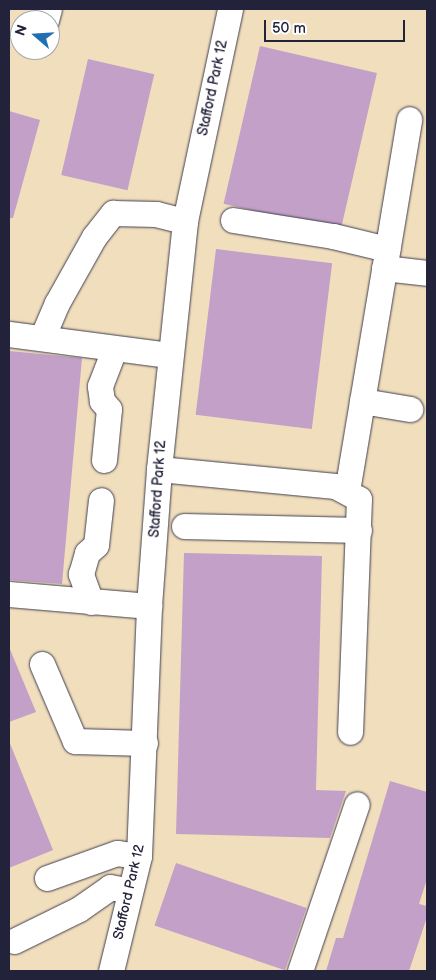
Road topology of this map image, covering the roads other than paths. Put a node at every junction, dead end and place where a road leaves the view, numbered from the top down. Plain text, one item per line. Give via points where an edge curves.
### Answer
1 (230, 9) edge
2 (409, 119) dead end
3 (185, 220) junction
4 (233, 220) dead end
5 (385, 258) junction
6 (427, 273) edge
7 (9, 334) edge
8 (42, 338) junction
9 (114, 349) junction
10 (169, 355) junction
11 (362, 401) junction
12 (410, 409) dead end
13 (104, 460) dead end
14 (159, 469) junction
15 (347, 491) junction
16 (100, 500) dead end
17 (184, 526) dead end
18 (359, 530) junction
19 (9, 594) edge
20 (91, 602) junction
21 (149, 606) junction
22 (42, 664) dead end
23 (350, 732) dead end
24 (145, 743) junction
25 (358, 804) dead end
26 (139, 856) junction
27 (47, 878) dead end
28 (130, 891) junction
29 (14, 940) dead end
30 (111, 971) edge
31 (300, 971) edge

1 - 3 street, Stafford Park 12
2 - 5 street
3 - 8 street via 156,214 113,213 94,237 57,303
3 - 10 street, Stafford Park 12
4 - 5 street via 333,236
5 - 6 street
5 - 11 street
7 - 8 street
8 - 9 street
9 - 10 street
9 - 13 street via 100,386 102,401 109,409
10 - 14 street, Stafford Park 12
11 - 12 street
11 - 15 street
14 - 15 street via 334,486
14 - 21 street, Stafford Park 12
15 - 18 street via 359,499
16 - 20 street via 96,545 87,553 81,574
17 - 18 street
18 - 23 street
19 - 20 street
20 - 21 street
21 - 24 street, Stafford Park 12
22 - 24 street via 75,740
24 - 26 street, Stafford Park 12
25 - 31 street
26 - 27 street via 117,853
26 - 28 street, Stafford Park 12
28 - 29 street via 110,887 79,909
28 - 30 street, Stafford Park 12

